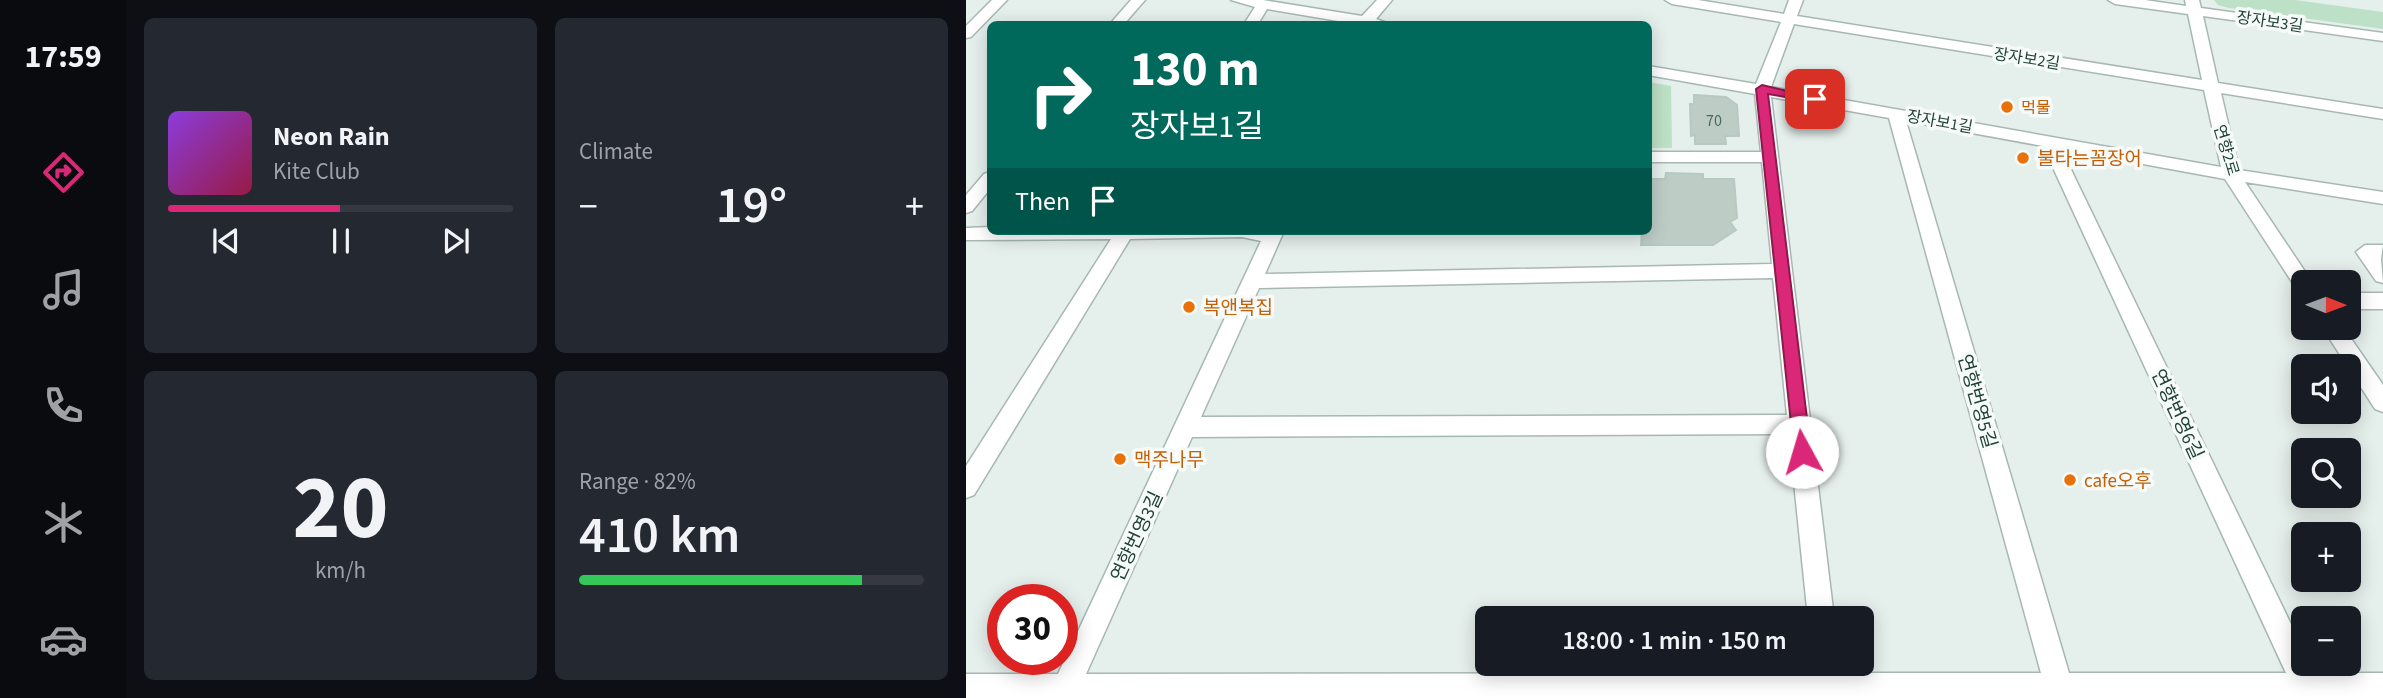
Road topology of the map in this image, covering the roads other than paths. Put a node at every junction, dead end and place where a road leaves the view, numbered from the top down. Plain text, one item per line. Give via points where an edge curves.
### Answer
1 (1000, 0) edge
2 (1138, 0) edge
3 (1238, 0) edge
4 (1385, 0) edge
5 (1672, 0) edge
6 (1796, 0) edge
7 (2115, 0) edge
8 (1263, 5) junction
9 (2192, 5) edge
10 (1789, 18) junction
11 (1120, 21) edge
12 (1253, 21) edge
13 (1352, 21) edge
14 (1365, 21) edge
15 (966, 34) edge
16 (2383, 37) edge
17 (1652, 71) edge
18 (2210, 88) junction
19 (1762, 89) junction
20 (1896, 113) junction
21 (2383, 114) edge
22 (2049, 141) junction
23 (1652, 156) edge
24 (1769, 157) junction
25 (2231, 174) junction
26 (987, 182) edge
27 (2383, 198) edge
28 (966, 207) edge
29 (966, 234) edge
30 (987, 234) edge
31 (1123, 235) edge
32 (1274, 235) edge
33 (2383, 252) edge
34 (2294, 270) edge
35 (1782, 271) junction
36 (2383, 276) edge
37 (1254, 281) junction
38 (2361, 301) edge
39 (2383, 301) edge
40 (2341, 340) edge
41 (2383, 404) edge
42 (1799, 424) junction
43 (1186, 427) junction
44 (966, 487) edge
45 (1820, 606) edge
46 (1828, 676) edge
47 (2306, 686) junction
48 (1066, 687) junction
49 (2383, 687) edge
50 (966, 688) edge
51 (2059, 688) junction
52 (1669, 693) edge

1 - 15 street
2 - 11 street
3 - 8 street
4 - 14 street
5 - 10 street, 장자보2길
6 - 10 street
7 - 9 street, 장자보3길
8 - 12 street
8 - 13 street
9 - 16 street, 장자보3길
9 - 18 street, 연향2로
10 - 18 street, 장자보2길
10 - 19 street
17 - 19 street, 장자보1길
18 - 21 street, 장자보2길
18 - 25 street, 연향2로
19 - 20 street, 장자보1길
19 - 24 street
20 - 22 street, 장자보1길
20 - 51 street, 연향번영5길
22 - 25 street, 장자보1길
22 - 47 street, 연향번영6길
23 - 24 street
24 - 35 street
25 - 27 street, 장자보1길
25 - 34 street, 연향2로
26 - 28 street
29 - 30 street
31 - 44 street
32 - 37 street, 연향번영3길
33 - 36 street via 2365,252
35 - 37 street
35 - 42 street
37 - 43 street, 연향번영3길
38 - 39 street
40 - 41 street
42 - 43 street
42 - 45 street
43 - 48 street, 연향번영3길
46 - 51 street
46 - 52 street
47 - 49 street
47 - 51 street
48 - 50 street
48 - 52 street

